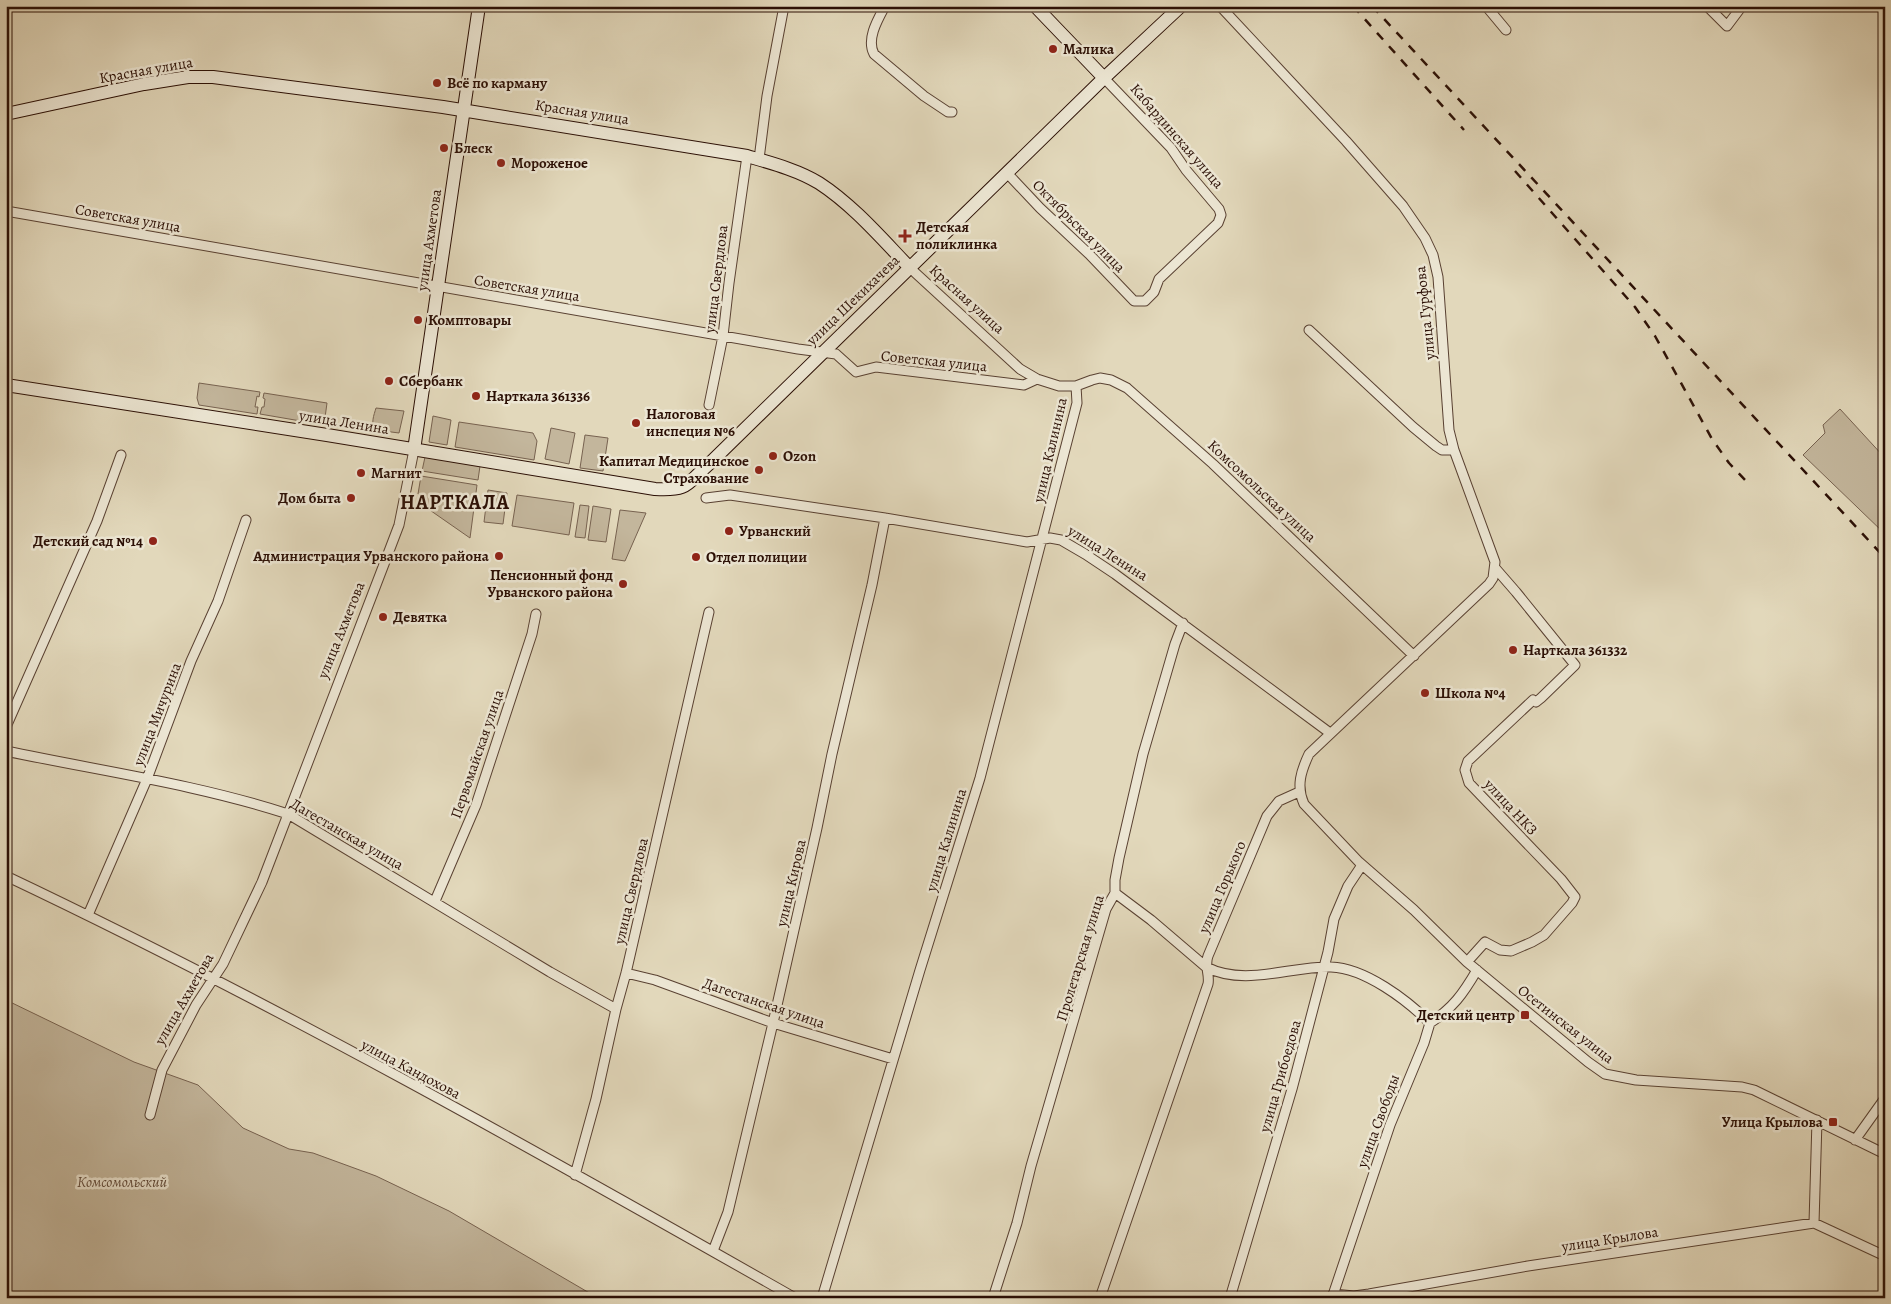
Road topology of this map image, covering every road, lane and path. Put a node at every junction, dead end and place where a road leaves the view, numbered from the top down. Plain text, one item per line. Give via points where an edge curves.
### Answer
1 (479, 6) edge
2 (784, 6) edge
3 (885, 6) edge
4 (1035, 6) edge
5 (1181, 6) edge
6 (1220, 6) edge
7 (1486, 6) edge
8 (1707, 6) edge
9 (1742, 6) edge
10 (1506, 30) dead end
11 (1104, 78) junction
12 (464, 110) junction
13 (952, 112) dead end
14 (6, 114) edge
15 (753, 158) junction
16 (1007, 173) junction
17 (6, 211) edge
18 (910, 268) junction
19 (439, 286) junction
20 (1132, 298) joint
21 (1309, 330) dead end
22 (723, 336) junction
23 (823, 353) junction
24 (1037, 379) junction
25 (6, 385) edge
26 (1076, 386) junction
27 (709, 405) dead end
28 (414, 450) junction
29 (1454, 450) junction
30 (121, 455) dead end
31 (676, 490) joint
32 (706, 498) dead end
33 (885, 518) junction
34 (246, 520) dead end
35 (1042, 539) junction
36 (1496, 570) junction
37 (709, 612) dead end
38 (536, 614) dead end
39 (1184, 624) junction
40 (1414, 656) junction
41 (6, 727) edge
42 (1330, 732) junction
43 (6, 750) edge
44 (147, 779) junction
45 (1299, 792) junction
46 (288, 814) junction
47 (1362, 865) junction
48 (6, 876) edge
49 (1115, 893) junction
50 (435, 901) junction
51 (88, 915) junction
52 (1467, 962) junction
53 (1206, 967) junction
54 (1324, 968) junction
55 (1477, 970) junction
56 (626, 973) junction
57 (213, 978) junction
58 (616, 1009) junction
59 (773, 1023) junction
60 (1430, 1023) junction
61 (893, 1059) junction
62 (1885, 1098) edge
63 (150, 1115) dead end
64 (1817, 1120) junction
65 (1855, 1140) junction
66 (1885, 1154) edge
67 (575, 1175) junction
68 (1814, 1223) junction
69 (713, 1251) junction
70 (1885, 1256) edge
71 (1333, 1296) edge
72 (795, 1298) edge
73 (822, 1298) edge
74 (993, 1298) edge
75 (1100, 1298) edge
76 (1230, 1298) edge

1 - 12 street, улица Ахметова
2 - 15 street, улица Свердлова
3 - 13 street via 874,25 874,54 924,96
4 - 11 street, Кабардинская улица
5 - 11 street, улица Шекихачева
6 - 29 street, улица Гурфова via 1346,141 1425,238 1438,277 1447,422
7 - 10 street
8 - 9 street via 1727,26
11 - 16 street, улица Шекихачева
11 - 20 street, Кабардинская улица via 1171,148 1219,208 1221,215 1218,223 1159,280 1150,297 1140,302
12 - 14 street, Красная улица via 237,79 188,77
12 - 15 street, Красная улица
12 - 19 street, улица Ахметова
15 - 18 street, Красная улица via 819,183 854,212
15 - 22 street, улица Свердлова
16 - 18 street, улица Шекихачева
16 - 20 street, Октябрьская улица
17 - 19 street, Советская улица
18 - 23 street, улица Шекихачева
18 - 24 street, Красная улица via 1020,369
19 - 22 street, Советская улица
19 - 28 street, улица Ахметова
21 - 29 street via 1413,427 1442,450
22 - 23 street, Советская улица
22 - 27 street, улица Свердлова
23 - 24 street, Советская улица via 836,354 856,372 876,368 1024,385
23 - 31 street, улица Шекихачева via 692,481
24 - 26 street, Красная улица via 1059,386
25 - 28 street, улица Ленина
26 - 35 street, улица Калинина via 1077,402
26 - 40 street, Комсомольская улица via 1100,378 1127,388 1220,470
28 - 31 street, улица Ленина via 655,490
28 - 46 street, улица Ахметова via 392,546
29 - 36 street, улица Гурфова
30 - 41 street via 103,506
32 - 33 street, улица Ленина via 730,496
33 - 35 street, улица Ленина via 1027,542
33 - 59 street, улица Кирова
34 - 44 street, улица Мичурина via 225,583
35 - 39 street, улица Ленина via 1069,544
35 - 61 street, улица Калинина via 980,778
36 - 40 street via 1489,584
36 - 52 street, улица НКЗ via 1575,665 1468,761 1466,777 1575,896 1544,935 1511,951 1500,950 1485,942
37 - 56 street, улица Свердлова
38 - 50 street, Первомайская улица via 476,805
39 - 42 street, улица Ленина
39 - 49 street, Пролетарская улица via 1175,644 1143,754 1119,858
40 - 42 street
42 - 45 street via 1309,754 1301,773
43 - 44 street, Дагестанская улица
44 - 46 street, Дагестанская улица
44 - 51 street, улица Мичурина
45 - 47 street, Осетинская улица via 1312,814
45 - 53 street, улица Горького via 1279,801 1267,816 1225,912
46 - 50 street, Дагестанская улица
46 - 57 street, улица Ахметова via 240,932
47 - 52 street, Осетинская улица
47 - 54 street, улица Грибоедова via 1348,886 1334,918
48 - 51 street, улица Кандохова
49 - 53 street
49 - 74 street, Пролетарская улица via 1106,909
50 - 58 street, Дагестанская улица
51 - 57 street, улица Кандохова
52 - 55 street, Осетинская улица
53 - 54 street via 1246,976
53 - 75 street, улица Горького via 1208,984
54 - 60 street via 1338,968 1368,978 1396,994
54 - 76 street, улица Грибоедова
55 - 60 street via 1456,1003
55 - 64 street, Осетинская улица via 1605,1074 1636,1080 1742,1087
56 - 58 street, улица Свердлова
56 - 59 street, Дагестанская улица via 655,980
57 - 63 street, улица Ахметова via 162,1070
57 - 67 street, улица Кандохова
58 - 67 street, улица Свердлова
59 - 61 street, Дагестанская улица
59 - 69 street, улица Кирова via 728,1212
60 - 71 street, улица Свободы via 1390,1125
61 - 73 street, улица Калинина
62 - 65 street
64 - 65 street, Осетинская улица
64 - 68 street
65 - 66 street, Осетинская улица
67 - 69 street, улица Кандохова
68 - 70 street
68 - 71 street, улица Крылова via 1361,1295
69 - 72 street, улица Кандохова

